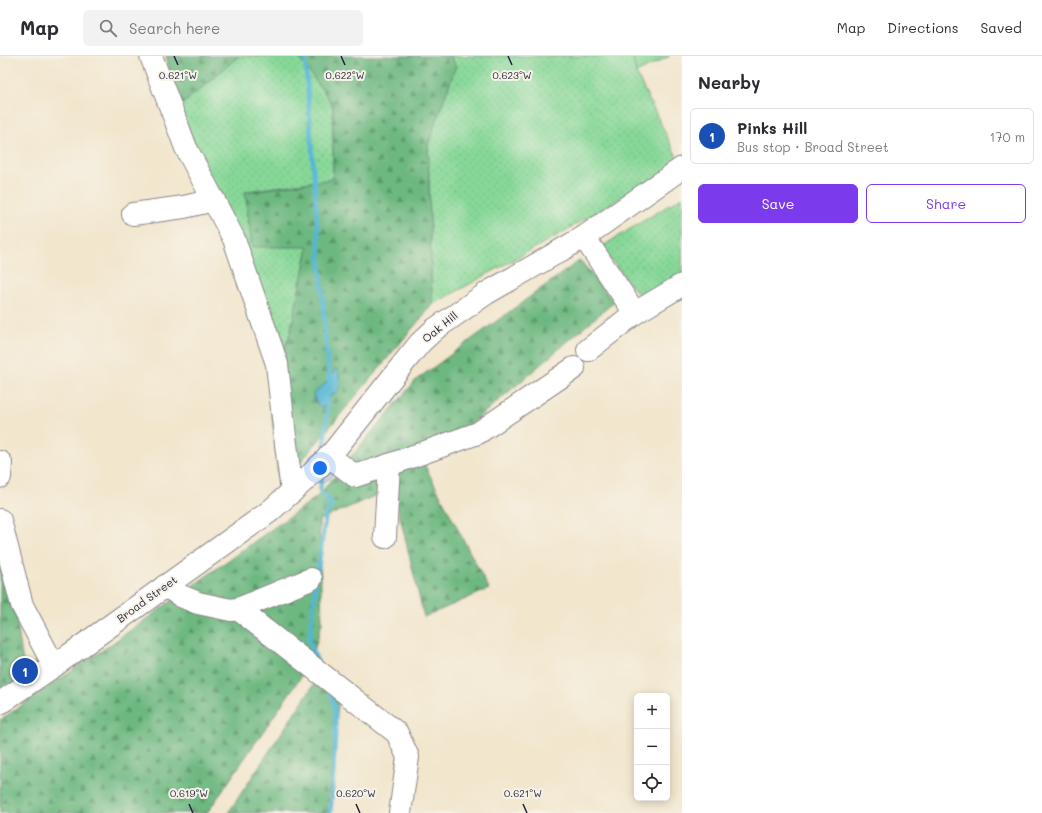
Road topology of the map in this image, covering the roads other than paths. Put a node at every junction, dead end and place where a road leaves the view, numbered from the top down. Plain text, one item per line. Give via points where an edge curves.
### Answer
1 (151, 56) edge
2 (682, 168) edge
3 (214, 200) junction
4 (133, 214) dead end
5 (584, 237) junction
6 (682, 285) edge
7 (635, 313) junction
8 (588, 350) dead end
9 (574, 368) dead end
10 (325, 460) junction
11 (0, 462) edge
12 (389, 465) junction
13 (0, 477) edge
14 (292, 492) junction
15 (0, 520) edge
16 (385, 537) dead end
17 (311, 579) dead end
18 (165, 586) junction
19 (238, 609) junction
20 (54, 666) junction
21 (0, 703) edge
22 (400, 813) edge

1 - 3 street via 186,148
2 - 5 street, Oak Hill
3 - 4 street
3 - 14 street via 234,239 277,364
5 - 7 street
5 - 10 street, Oak Hill via 487,293 435,329 406,359
6 - 7 street
7 - 8 street
9 - 12 street via 478,432
10 - 12 street via 355,476
10 - 14 street, Oak Hill
11 - 13 street
12 - 16 street
14 - 18 street, Broad Street via 269,512
15 - 20 street via 22,605
17 - 19 street
18 - 19 street via 198,603 231,610
18 - 20 street, Broad Street
19 - 22 street via 397,733 408,757
20 - 21 street, Broad Street

